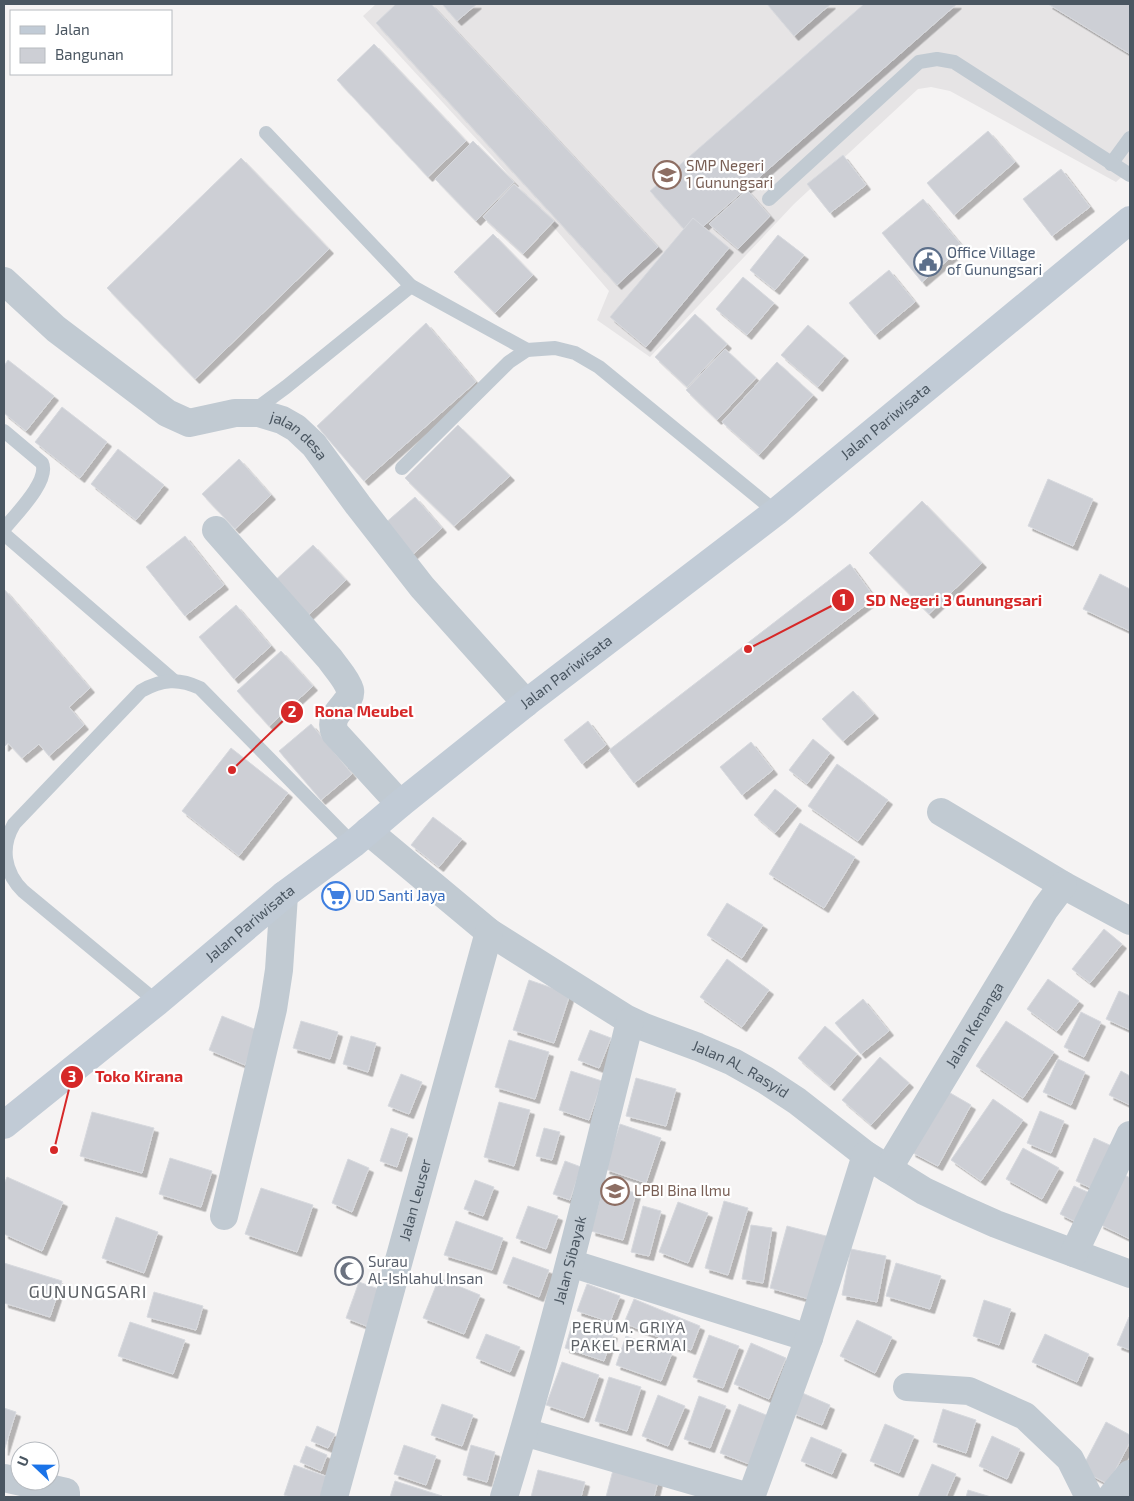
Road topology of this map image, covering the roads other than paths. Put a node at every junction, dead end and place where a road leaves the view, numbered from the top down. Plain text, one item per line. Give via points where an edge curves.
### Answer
1 (266, 133) dead end
2 (1130, 138) edge
3 (1111, 164) junction
4 (1130, 175) edge
5 (769, 199) dead end
6 (1130, 220) edge
7 (4, 281) edge
8 (411, 286) junction
9 (527, 350) junction
10 (251, 412) junction
11 (4, 431) edge
12 (402, 468) dead end
13 (776, 512) junction
14 (4, 529) edge
15 (216, 530) dead end
16 (4, 534) edge
17 (173, 680) junction
18 (526, 703) junction
19 (400, 804) junction
20 (941, 812) dead end
21 (361, 838) junction
22 (1063, 885) junction
23 (284, 895) junction
24 (1130, 921) edge
25 (489, 932) junction
26 (157, 1002) junction
27 (630, 1020) junction
28 (4, 1126) edge
29 (1130, 1136) edge
30 (877, 1162) junction
31 (224, 1216) dead end
32 (1074, 1253) junction
33 (570, 1264) junction
34 (1130, 1274) edge
35 (810, 1338) junction
36 (907, 1387) dead end
37 (524, 1432) junction
38 (1130, 1474) edge
39 (4, 1478) edge
40 (73, 1495) edge
41 (334, 1497) edge
42 (504, 1497) edge
43 (750, 1497) edge
44 (1089, 1497) edge
45 (1112, 1497) edge

1 - 8 lane
2 - 3 lane
3 - 4 lane
3 - 5 lane via 954,62 937,59 920,62
6 - 13 main road, Jalan Pariwisata
7 - 10 street, jalan desa via 56,329 167,414 189,423
8 - 9 lane
8 - 10 lane
9 - 12 lane via 509,362
9 - 13 lane via 554,348 575,353 599,367
10 - 18 street, jalan desa via 282,420 314,444 422,588
11 - 14 lane via 44,468 40,484
13 - 18 main road, Jalan Pariwisata
15 - 19 street via 330,659 345,681 350,694 335,716 335,733
16 - 17 lane
17 - 21 lane via 192,685 207,694
17 - 26 lane via 157,682 135,696 14,824 5,846 8,871 17,885
18 - 19 main road, Jalan Pariwisata
19 - 21 main road, Jalan Pariwisata
20 - 22 street
21 - 23 main road, Jalan Pariwisata
21 - 25 street, Jalan Al_ Rasyid
22 - 24 street
22 - 30 street, Jalan Kenanga
23 - 26 main road, Jalan Pariwisata
23 - 31 street via 279,970 272,1009
25 - 27 street, Jalan Al_ Rasyid
25 - 41 street, Jalan Leuser
26 - 28 main road, Jalan Pariwisata
27 - 30 street, Jalan Al_ Rasyid via 724,1058 766,1080
27 - 33 street, Jalan Sibayak
29 - 32 street
30 - 32 street, Jalan Al_ Rasyid via 924,1191 960,1208
30 - 35 street, Jalan Kenanga
32 - 34 street, Jalan Al_ Rasyid
33 - 35 street
33 - 37 street, Jalan Sibayak
35 - 43 street, Jalan Kenanga
36 - 44 street via 969,1391 1025,1416 1070,1459
37 - 42 street, Jalan Sibayak
37 - 43 street
38 - 45 street
39 - 40 street

